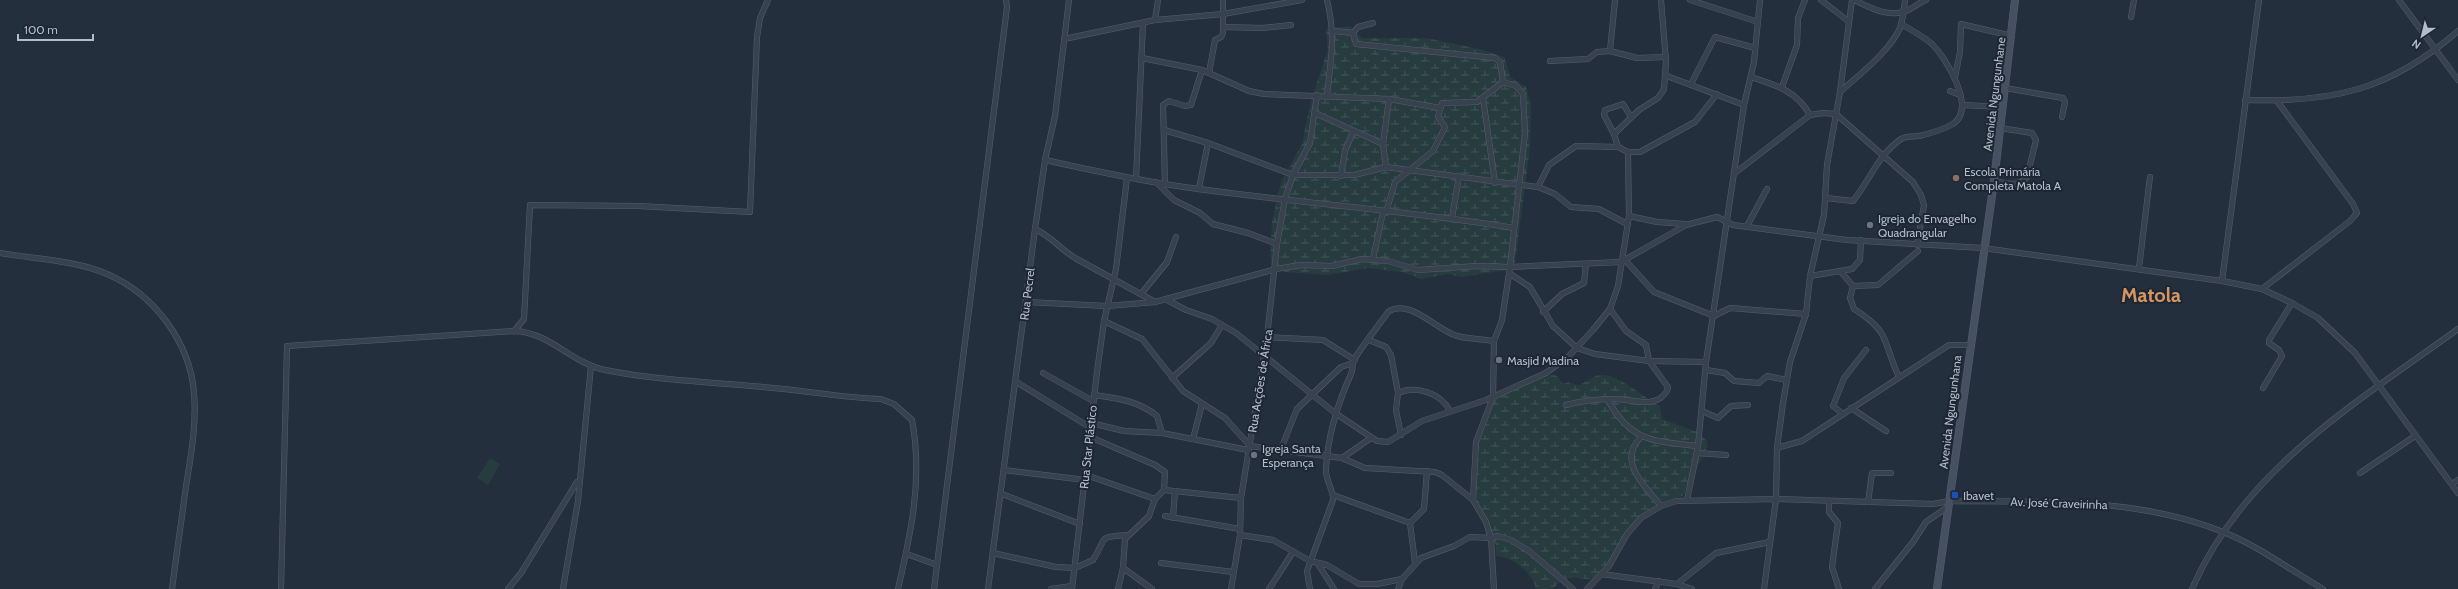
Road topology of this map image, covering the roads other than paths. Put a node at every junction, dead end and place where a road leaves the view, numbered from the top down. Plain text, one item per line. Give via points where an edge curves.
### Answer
1 (768, 0) edge
2 (1006, 0) edge
3 (1069, 0) edge
4 (1158, 0) edge
5 (1223, 0) edge
6 (1302, 0) edge
7 (1327, 0) edge
8 (1615, 0) edge
9 (1662, 0) edge
10 (1690, 0) edge
11 (1760, 0) edge
12 (1805, 0) edge
13 (1821, 0) edge
14 (1853, 0) edge
15 (1905, 0) edge
16 (1926, 0) edge
17 (2016, 0) edge
18 (2134, 0) edge
19 (2259, 0) edge
20 (2399, 0) edge
21 (1904, 12) junction
22 (1223, 14) junction
23 (2131, 17) dead end
24 (1155, 20) junction
25 (1848, 21) junction
26 (1758, 22) junction
27 (1143, 23) junction
28 (1373, 23) dead end
29 (1901, 24) junction
30 (1291, 25) dead end
31 (1224, 27) junction
32 (1334, 31) junction
33 (2458, 31) edge
34 (1353, 33) junction
35 (2012, 36) junction
36 (1064, 39) junction
37 (1756, 48) junction
38 (2436, 50) junction
39 (1610, 51) junction
40 (1666, 57) junction
41 (1142, 58) junction
42 (1550, 61) dead end
43 (1202, 70) junction
44 (1208, 73) junction
45 (1667, 76) junction
46 (1751, 77) junction
47 (1955, 77) junction
48 (2458, 80) edge
49 (1503, 82) junction
50 (1691, 84) junction
51 (1782, 87) junction
52 (2005, 88) junction
53 (1950, 90) dead end
54 (1840, 92) junction
55 (1317, 94) junction
56 (1717, 94) junction
57 (1327, 95) junction
58 (1960, 95) junction
59 (1483, 98) junction
60 (1389, 99) junction
61 (2245, 100) junction
62 (2277, 101) junction
63 (1744, 105) junction
64 (1962, 105) junction
65 (2003, 107) junction
66 (1440, 108) junction
67 (1315, 113) junction
68 (1836, 114) junction
69 (1810, 115) junction
70 (1631, 117) junction
71 (2062, 117) dead end
72 (2000, 128) junction
73 (1164, 130) junction
74 (1353, 132) junction
75 (1614, 134) junction
76 (1208, 143) junction
77 (1383, 144) junction
78 (1618, 147) junction
79 (1628, 152) junction
80 (1883, 156) junction
81 (1045, 160) junction
82 (1386, 167) junction
83 (1411, 170) junction
84 (1735, 173) junction
85 (1293, 175) junction
86 (1341, 176) junction
87 (1459, 176) junction
88 (2150, 177) dead end
89 (1127, 178) junction
90 (1136, 179) junction
91 (1994, 181) junction
92 (1156, 182) junction
93 (1495, 183) junction
94 (1165, 184) junction
95 (1519, 185) junction
96 (1538, 187) junction
97 (1199, 188) junction
98 (1767, 189) dead end
99 (1285, 198) junction
100 (1826, 198) junction
101 (1384, 212) junction
102 (1629, 216) junction
103 (1452, 218) junction
104 (1726, 221) junction
105 (1627, 224) junction
106 (1686, 224) junction
107 (1747, 226) junction
108 (1514, 228) junction
109 (1035, 229) junction
110 (1819, 235) junction
111 (1176, 237) dead end
112 (1985, 238) joint
113 (1861, 240) junction
114 (1277, 244) junction
115 (1918, 248) junction
116 (1983, 248) junction
117 (0, 253) edge
118 (1374, 259) junction
119 (1623, 261) junction
120 (1586, 264) junction
121 (1510, 267) junction
122 (2139, 268) junction
123 (1276, 269) junction
124 (1841, 272) junction
125 (1509, 273) junction
126 (1810, 276) junction
127 (1113, 280) junction
128 (2222, 281) junction
129 (1853, 286) junction
130 (2262, 289) junction
131 (1141, 294) junction
132 (1167, 300) junction
133 (1027, 302) junction
134 (1155, 302) junction
135 (2292, 303) junction
136 (1107, 306) junction
137 (1610, 309) junction
138 (1543, 312) junction
139 (1806, 314) junction
140 (1714, 316) junction
141 (1104, 321) junction
142 (1222, 325) junction
143 (2458, 329) edge
144 (514, 331) junction
145 (1267, 337) junction
146 (1369, 340) junction
147 (1494, 341) junction
148 (1970, 345) junction
149 (1577, 348) junction
150 (1866, 350) dead end
151 (1263, 354) junction
152 (1354, 361) junction
153 (1649, 361) junction
154 (1706, 362) junction
155 (591, 366) junction
156 (1706, 370) junction
157 (1043, 373) dead end
158 (1899, 377) junction
159 (1172, 378) junction
160 (1787, 380) junction
161 (1015, 381) junction
162 (2380, 386) junction
163 (2263, 388) dead end
164 (1398, 393) junction
165 (1094, 395) junction
166 (1313, 395) junction
167 (1493, 397) junction
168 (1608, 400) junction
169 (1093, 401) junction
170 (1202, 404) junction
171 (1566, 405) dead end
172 (1748, 405) dead end
173 (1852, 408) junction
174 (1450, 411) junction
175 (1702, 411) junction
176 (1335, 413) junction
177 (1843, 414) junction
178 (1091, 425) junction
179 (1886, 431) dead end
180 (1162, 433) junction
181 (1401, 435) junction
182 (2415, 436) junction
183 (1090, 437) junction
184 (1641, 437) junction
185 (1371, 438) junction
186 (1193, 439) junction
187 (1698, 446) junction
188 (1249, 448) junction
189 (1777, 448) junction
190 (1281, 450) junction
191 (1697, 453) junction
192 (1726, 455) dead end
193 (1328, 457) junction
194 (1342, 458) junction
195 (1004, 470) junction
196 (1427, 471) junction
197 (1891, 473) dead end
198 (2360, 473) dead end
199 (579, 478) junction
200 (1086, 478) junction
201 (2458, 480) edge
202 (2452, 484) junction
203 (1164, 490) junction
204 (1175, 491) junction
205 (2458, 493) edge
206 (1002, 494) junction
207 (1333, 495) junction
208 (1241, 498) junction
209 (1155, 499) junction
210 (1776, 499) junction
211 (1473, 500) junction
212 (1687, 500) junction
213 (1829, 501) junction
214 (1868, 502) junction
215 (1950, 503) junction
216 (1661, 506) junction
217 (1165, 516) dead end
218 (1173, 518) junction
219 (1410, 523) junction
220 (1080, 524) junction
221 (1240, 529) junction
222 (2223, 532) junction
223 (1128, 535) junction
224 (1240, 535) junction
225 (1491, 538) junction
226 (1770, 542) junction
227 (1293, 552) junction
228 (993, 553) junction
229 (907, 554) junction
230 (1310, 561) junction
231 (1161, 563) dead end
232 (1415, 563) junction
233 (1318, 564) junction
234 (938, 565) junction
235 (1075, 568) junction
236 (1123, 568) junction
237 (1233, 572) junction
238 (1601, 574) junction
239 (1402, 579) junction
240 (1659, 581) junction
241 (1677, 584) junction
242 (1072, 588) edge
243 (172, 589) edge
244 (281, 589) edge
245 (508, 589) edge
246 (563, 589) edge
247 (898, 589) edge
248 (934, 589) edge
249 (988, 589) edge
250 (1051, 589) edge
251 (1118, 589) edge
252 (1152, 589) edge
253 (1231, 589) edge
254 (1269, 589) edge
255 (1310, 589) edge
256 (1334, 589) edge
257 (1398, 589) edge
258 (1494, 589) edge
259 (1573, 589) edge
260 (1587, 589) edge
261 (1655, 589) edge
262 (1692, 589) edge
263 (1764, 589) edge
264 (1839, 589) edge
265 (1875, 589) edge
266 (1937, 589) edge
267 (2192, 589) edge
268 (2323, 589) edge

1 - 144 street via 760,18 757,37 750,212 638,206 530,205 524,319
2 - 234 street
3 - 36 street, Rua Pecrel
4 - 24 street
5 - 22 street
6 - 22 street
7 - 32 street
8 - 39 street
9 - 40 street
10 - 26 street
11 - 26 street
12 - 51 street via 1798,18 1797,45
13 - 25 street
14 - 21 street via 1884,12
14 - 25 street
15 - 21 street
16 - 21 street
17 - 35 street, Avenida Ngungunhane
18 - 23 street
19 - 61 street
20 - 38 street
21 - 29 street
22 - 24 street
22 - 31 street
24 - 27 street
25 - 54 street
26 - 37 street
27 - 36 street
27 - 41 street
28 - 34 street via 1358,27
29 - 47 street via 1931,44
29 - 54 street via 1880,54
30 - 31 street via 1262,28
31 - 44 street via 1222,36 1215,40
32 - 34 street
32 - 57 street
33 - 38 street
34 - 49 street via 1356,44 1494,58 1500,62
35 - 47 street via 1961,24 1960,52
35 - 52 street, Avenida Ngungunhane
36 - 81 street, Rua Pecrel via 1055,116
37 - 46 street
37 - 50 street via 1715,37
38 - 48 street
38 - 62 street via 2380,83 2320,98
39 - 40 street via 1637,58
39 - 42 street via 1597,52 1588,59
40 - 45 street
41 - 43 street
41 - 90 street
43 - 44 street
43 - 73 street via 1191,105 1169,101 1164,104
44 - 55 street via 1249,91 1264,94
45 - 50 street
45 - 70 street via 1664,89 1658,98
46 - 51 street
46 - 63 street
47 - 58 street
49 - 59 street
49 - 95 street via 1516,86 1523,94 1525,134
50 - 56 street
51 - 69 street via 1799,98
52 - 65 street, Avenida Ngungunhane
52 - 71 street via 2064,98
53 - 58 street
54 - 68 street
55 - 57 street
55 - 67 street, Rua Acções de África
56 - 63 street
56 - 79 street via 1688,127 1670,134 1640,152
57 - 60 street
58 - 64 street
59 - 66 street via 1471,103 1443,102
59 - 93 street
60 - 66 street
60 - 77 street
61 - 62 street
61 - 128 street
62 - 130 street via 2357,213
63 - 84 street
64 - 65 street
64 - 80 street via 1954,123 1919,136 1901,139
65 - 72 street, Avenida Ngungunhane
66 - 83 street via 1438,118 1445,127 1440,140 1433,151
67 - 74 street
67 - 85 street, Rua Acções de África via 1310,142
68 - 69 street
68 - 80 street
68 - 100 street via 1827,165
69 - 84 street
70 - 75 street
70 - 75 street via 1623,104 1605,110 1603,113
72 - 91 street, Avenida Ngungunhane
72 - 91 street via 2032,133 2036,140 2027,177 2023,181 2015,184
73 - 76 street
73 - 94 street
74 - 77 street
74 - 86 street via 1345,151
75 - 78 street
76 - 85 street
76 - 97 street
77 - 82 street
78 - 79 street
78 - 96 street via 1576,146 1549,165
79 - 102 street
80 - 100 street via 1874,166 1870,179 1853,200
80 - 115 street via 1913,182 1921,195 1924,214
81 - 89 street
81 - 109 street, Rua Pecrel
82 - 83 street
82 - 86 street
83 - 87 street
83 - 101 street via 1393,184
84 - 104 street
85 - 86 street
85 - 99 street, Rua Acções de África
87 - 93 street
87 - 103 street
88 - 122 street
89 - 90 street
89 - 127 street, Rua Star Plástico
90 - 92 street
91 - 112 street, Avenida Ngungunhane
92 - 94 street
92 - 114 street via 1174,200 1200,213 1213,224
93 - 95 street
94 - 97 street
95 - 96 street
95 - 108 street
96 - 105 street via 1555,194 1571,207 1599,209
97 - 99 street
98 - 107 street
99 - 101 street
99 - 114 street, Rua Acções de África
100 - 110 street
101 - 103 street
101 - 118 street
102 - 105 street
102 - 106 street via 1657,222
103 - 108 street
104 - 106 street via 1717,217
104 - 107 street
104 - 140 street
105 - 119 street
106 - 119 street
107 - 110 street
108 - 121 street
109 - 127 street via 1053,239 1066,253
109 - 133 street, Rua Pecrel
110 - 113 street
110 - 126 street
111 - 131 street via 1167,262
112 - 116 street, Avenida Ngungunhana
113 - 115 street
113 - 124 street via 1860,260 1857,265
114 - 123 street, Rua Acções de África
115 - 116 street
115 - 129 street via 1878,285
116 - 122 street
116 - 148 street, Avenida Ngungunhana
117 - 243 street via 84,267 107,274 131,287 174,331 192,377 195,414
118 - 121 street via 1418,270 1477,266
118 - 123 street via 1332,266 1301,265
119 - 120 street
119 - 137 street
119 - 140 street via 1654,292
120 - 121 street
120 - 138 street via 1584,283 1562,294
121 - 125 street
122 - 128 street
123 - 132 street
123 - 145 street, Rua Acções de África
124 - 126 street
124 - 129 street
125 - 138 street via 1530,287
125 - 147 street via 1502,320
126 - 139 street
127 - 131 street
127 - 136 street, Rua Star Plástico
128 - 130 street
129 - 158 street via 1850,303 1854,309 1879,327 1886,338 1891,360
130 - 135 street
131 - 134 street
132 - 134 street
132 - 142 street
133 - 136 street
133 - 161 street, Rua Pecrel
134 - 136 street
135 - 162 street via 2318,318 2335,332 2356,353
135 - 163 street via 2269,340 2282,356
136 - 141 street, Rua Star Plástico
137 - 149 street
137 - 153 street via 1626,331 1646,345
138 - 149 street via 1553,326
139 - 140 street via 1730,308
139 - 160 street
140 - 154 street
141 - 159 street via 1142,339
141 - 165 street, Rua Star Plástico
142 - 151 street
142 - 159 street via 1211,343
143 - 162 street
144 - 155 street via 531,332 543,337
144 - 244 street via 287,346
145 - 151 street, Rua Acções de África
145 - 152 street via 1323,340
146 - 147 street via 1388,312 1397,309 1420,314 1458,336
146 - 152 street
146 - 164 street via 1389,351
147 - 167 street
148 - 158 street via 1949,345
148 - 215 street, Avenida Ngungunhana
149 - 153 street via 1595,354
149 - 167 street via 1546,373
150 - 177 street via 1844,378 1833,406
151 - 166 street
151 - 188 street, Rua Acções de África
152 - 166 street via 1341,367
152 - 176 street
153 - 154 street
153 - 168 street via 1668,387 1665,394 1641,404
154 - 156 street
155 - 199 street
155 - 229 street via 661,380 881,398 894,404 912,420 915,438 915,498
156 - 160 street via 1725,373 1734,381 1759,383 1767,376
156 - 175 street
157 - 169 street
158 - 173 street
159 - 170 street via 1189,397
160 - 189 street
161 - 178 street
161 - 195 street, Rua Pecrel
162 - 182 street
162 - 222 street via 2289,455 2255,491
164 - 174 street via 1407,390 1429,393 1443,400
164 - 181 street via 1396,410
165 - 169 street, Rua Star Plástico
165 - 180 street via 1131,401 1142,406 1157,416
166 - 176 street
166 - 190 street via 1293,416
167 - 174 street
167 - 211 street via 1476,442
168 - 171 street
168 - 184 street via 1614,410
169 - 178 street, Rua Star Plástico
170 - 186 street
170 - 188 street via 1225,418
172 - 175 street via 1731,406 1718,418
173 - 177 street
173 - 179 street
174 - 181 street via 1416,424
175 - 187 street
176 - 185 street
176 - 193 street
177 - 189 street via 1802,441
178 - 180 street via 1124,431
178 - 183 street, Rua Star Plástico
180 - 186 street
181 - 185 street via 1382,442
182 - 198 street
182 - 202 street
183 - 200 street, Rua Star Plástico
183 - 203 street via 1160,468 1165,472
184 - 187 street
184 - 216 street via 1634,447 1635,473 1639,482
185 - 194 street
186 - 188 street
187 - 191 street
188 - 190 street
188 - 208 street, Rua Acções de África
189 - 210 street
190 - 193 street
191 - 192 street
191 - 212 street
193 - 194 street
193 - 207 street via 1327,482
194 - 196 street via 1365,468
195 - 200 street
195 - 206 street, Rua Pecrel
196 - 211 street via 1442,475
196 - 219 street via 1424,509
197 - 214 street via 1872,473
199 - 245 street via 573,492
199 - 246 street via 578,500
200 - 209 street
200 - 220 street, Rua Star Plástico
201 - 202 street
202 - 205 street
203 - 204 street
203 - 209 street
204 - 208 street
204 - 218 street
206 - 220 street
206 - 228 street, Rua Pecrel
207 - 219 street
207 - 230 street via 1331,507
208 - 221 street, Rua Acções de África
209 - 223 street via 1149,516
210 - 212 street, Av. José Craveirinha
210 - 213 street, Av. José Craveirinha
210 - 226 street
211 - 225 street via 1486,522
212 - 216 street, Av. José Craveirinha
213 - 214 street, Av. José Craveirinha
213 - 264 street via 1829,512 1838,522 1832,567
214 - 215 street, Av. José Craveirinha
215 - 222 street, Av. José Craveirinha via 2058,502 2116,506 2189,520
215 - 265 street via 1926,522
215 - 266 street, Avenida Ngungunhana
216 - 238 street, Av. José Craveirinha via 1641,518 1632,528
217 - 218 street
218 - 221 street
219 - 232 street
220 - 235 street, Rua Star Plástico
221 - 224 street, Rua Acções de África
222 - 267 street
222 - 268 street, Av. José Craveirinha via 2264,552
223 - 235 street via 1110,536 1103,540 1093,560
223 - 236 street via 1125,539
224 - 227 street via 1269,538
224 - 237 street, Rua Acções de África
225 - 232 street via 1470,536
225 - 258 street
225 - 259 street via 1504,537 1529,551
226 - 241 street via 1716,552
226 - 263 street
227 - 230 street
227 - 254 street
228 - 235 street via 1056,567
228 - 249 street, Rua Pecrel
229 - 234 street
229 - 247 street
230 - 233 street
230 - 255 street via 1307,571
231 - 237 street
232 - 239 street
233 - 239 street via 1327,565 1359,584 1377,584
233 - 256 street
234 - 248 street
235 - 242 street, Rua Star Plástico
236 - 251 street
236 - 252 street
237 - 253 street, Rua Acções de África
238 - 240 street
238 - 260 street, Av. José Craveirinha
239 - 257 street
240 - 241 street
240 - 261 street
241 - 262 street
242 - 250 street

